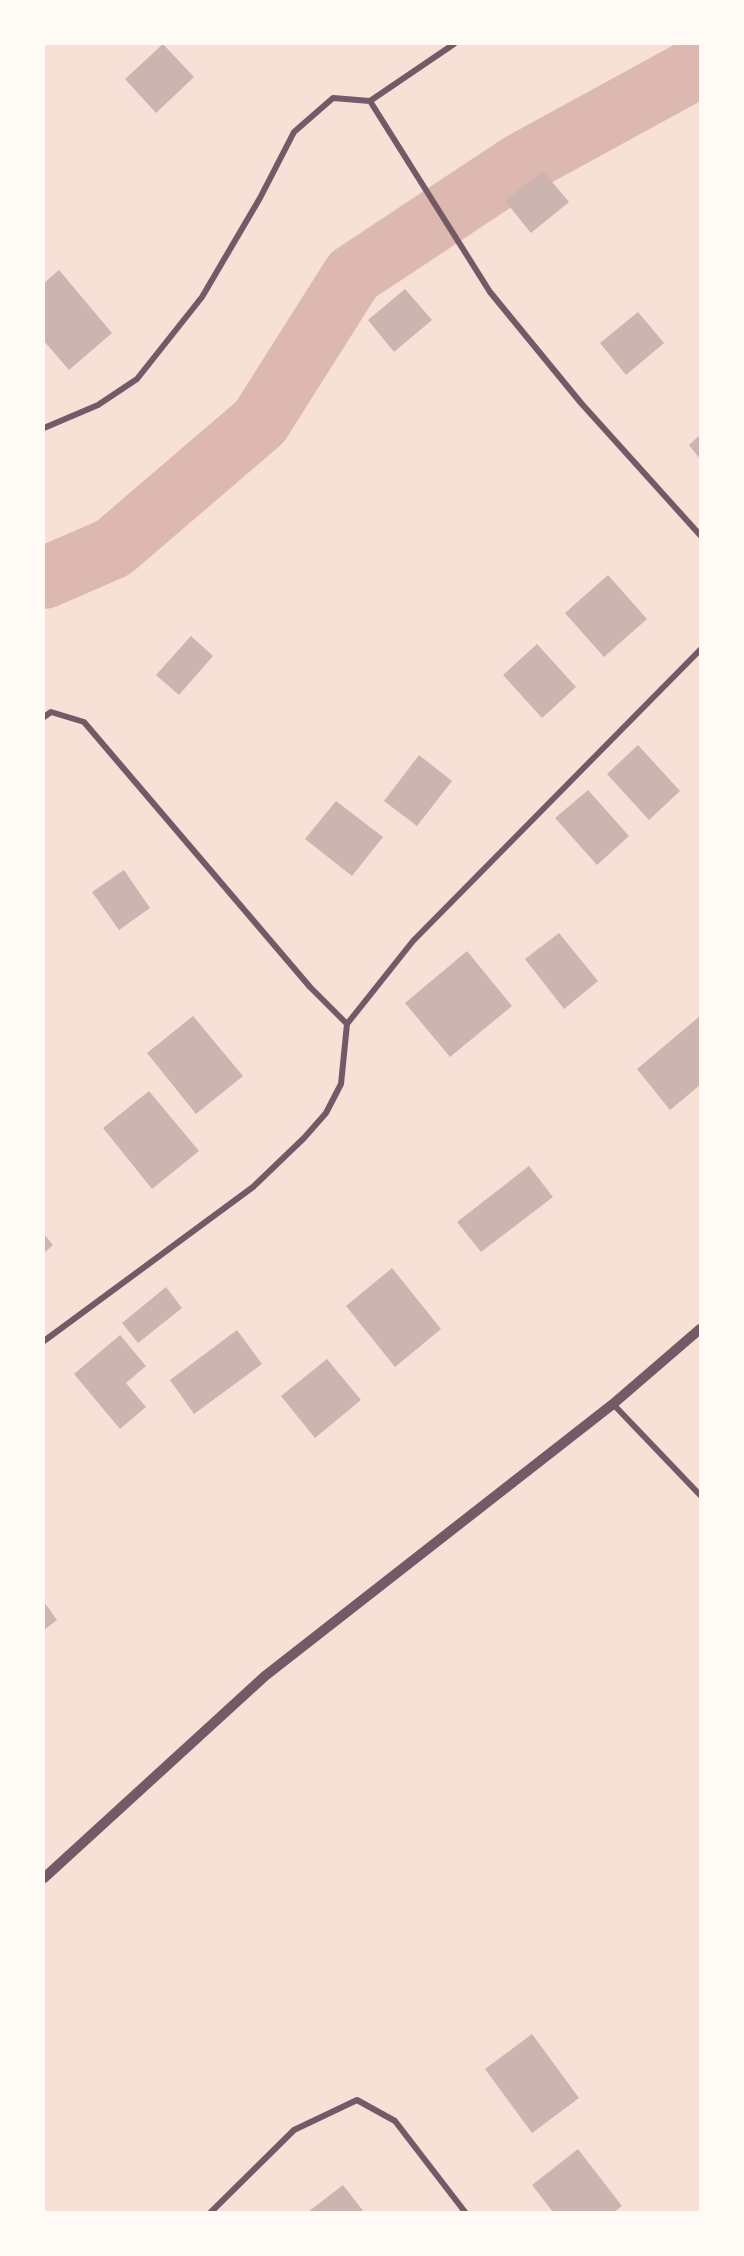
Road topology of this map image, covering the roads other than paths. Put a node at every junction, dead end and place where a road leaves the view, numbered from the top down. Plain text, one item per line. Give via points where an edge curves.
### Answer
1 (454, 44) edge
2 (370, 101) junction
3 (44, 428) edge
4 (700, 535) edge
5 (700, 650) edge
6 (44, 717) edge
7 (347, 1024) junction
8 (700, 1329) edge
9 (44, 1341) edge
10 (613, 1404) junction
11 (700, 1495) edge
12 (44, 1878) edge
13 (211, 2212) edge
14 (465, 2212) edge

1 - 2 street
2 - 3 street via 333,98 294,132 202,297 137,379 98,405
2 - 4 street via 490,292 580,403
5 - 7 street via 412,941
6 - 7 street via 51,712 84,722 310,987
7 - 9 street via 341,1084 326,1113 304,1138 253,1187
8 - 10 street
10 - 11 street
10 - 12 street via 265,1676
13 - 14 street via 294,2130 357,2100 395,2121

